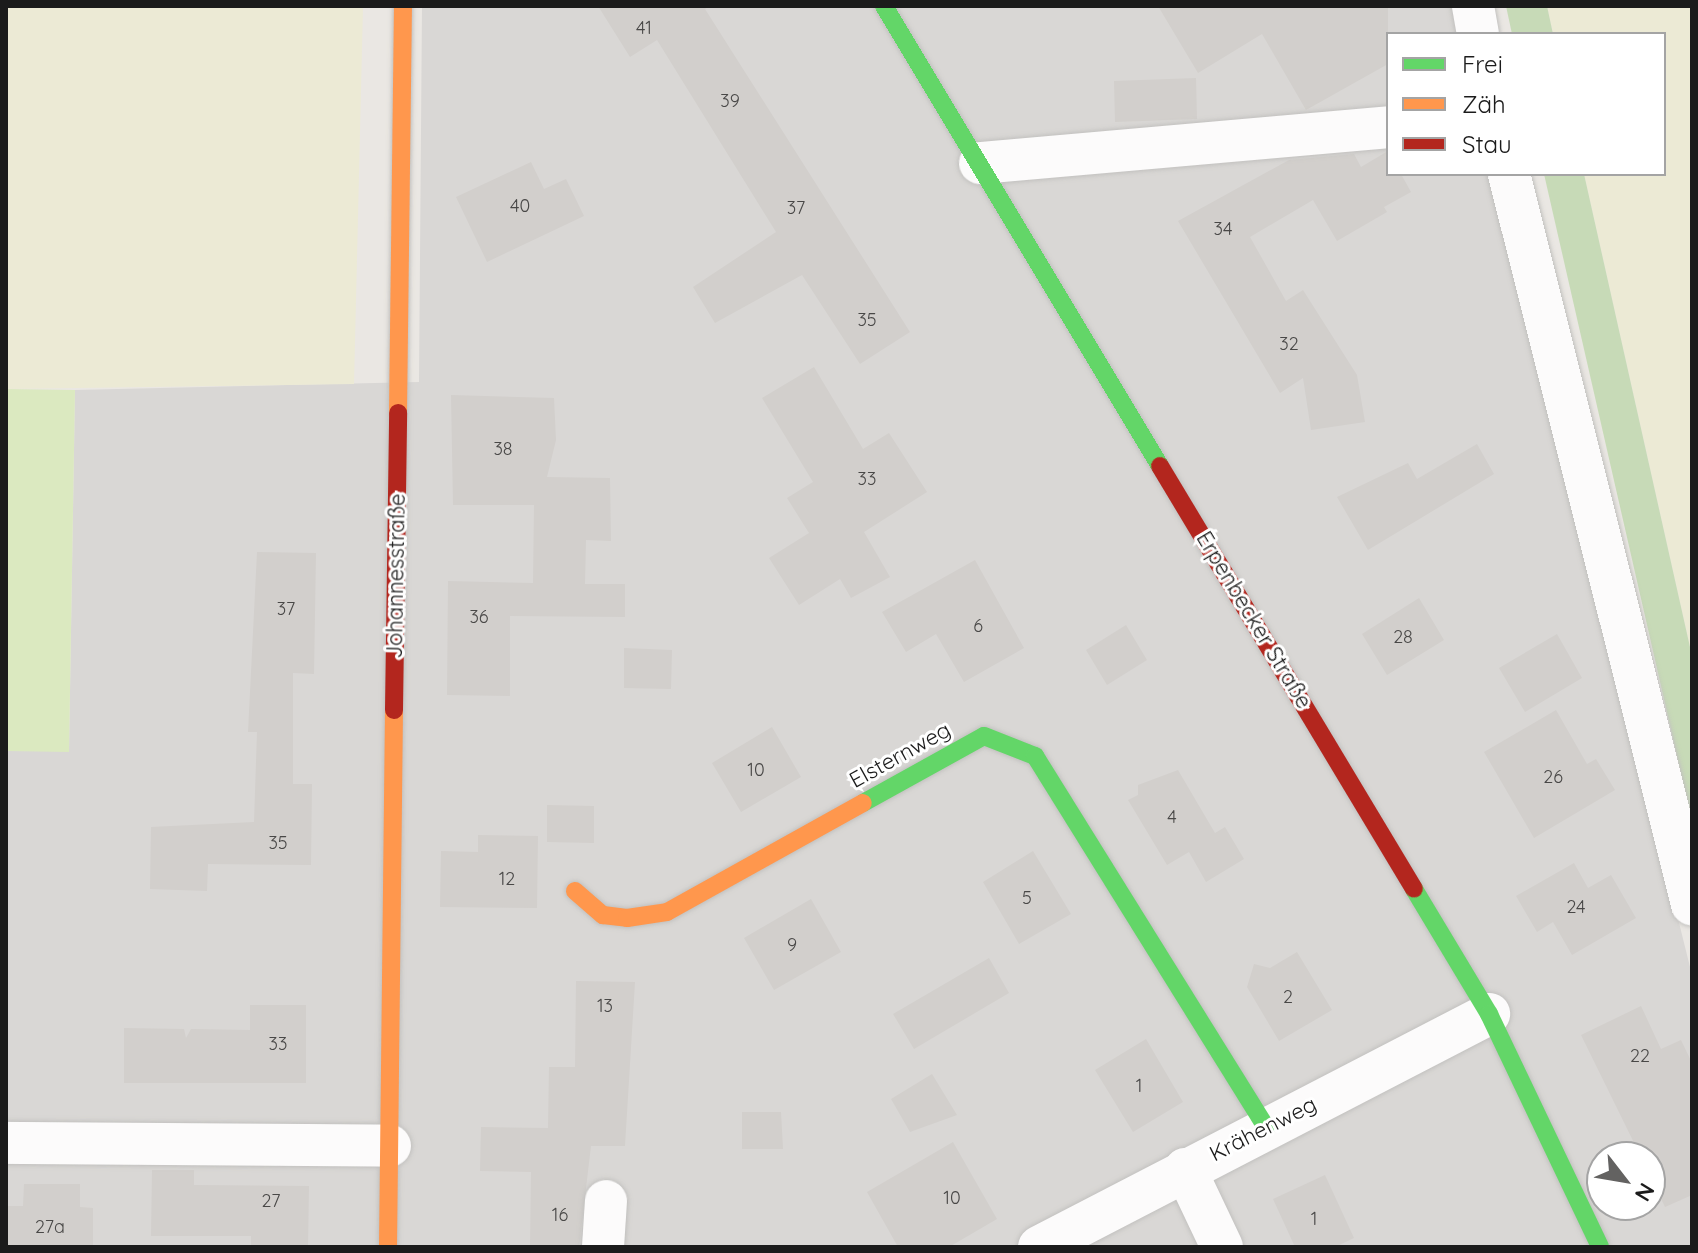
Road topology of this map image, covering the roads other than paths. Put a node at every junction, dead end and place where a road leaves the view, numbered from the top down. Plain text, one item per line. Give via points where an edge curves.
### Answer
1 (403, 6) edge
2 (884, 6) edge
3 (1473, 6) edge
4 (1478, 32) edge
5 (1386, 127) edge
6 (980, 163) junction
7 (1510, 176) edge
8 (575, 891) dead end
9 (1692, 904) edge
10 (1489, 1014) junction
11 (1266, 1127) junction
12 (6, 1143) edge
13 (390, 1146) junction
14 (1185, 1169) junction
15 (606, 1201) dead end
16 (388, 1247) edge
17 (603, 1247) edge
18 (1039, 1247) edge
19 (1222, 1247) edge
20 (1600, 1247) edge

1 - 13 street, Johannesstraße
2 - 6 street, Erpenbecker Straße
3 - 4 street
5 - 6 street
6 - 10 street, Erpenbecker Straße
7 - 9 street
8 - 11 street, Elsternweg via 585,905 603,915 627,918 667,912 984,736 1035,756
10 - 11 street, Krähenweg
10 - 20 street, Erpenbecker Straße
11 - 14 street, Krähenweg
12 - 13 street
13 - 16 street, Johannesstraße
14 - 18 street, Krähenweg
14 - 19 street
15 - 17 street

